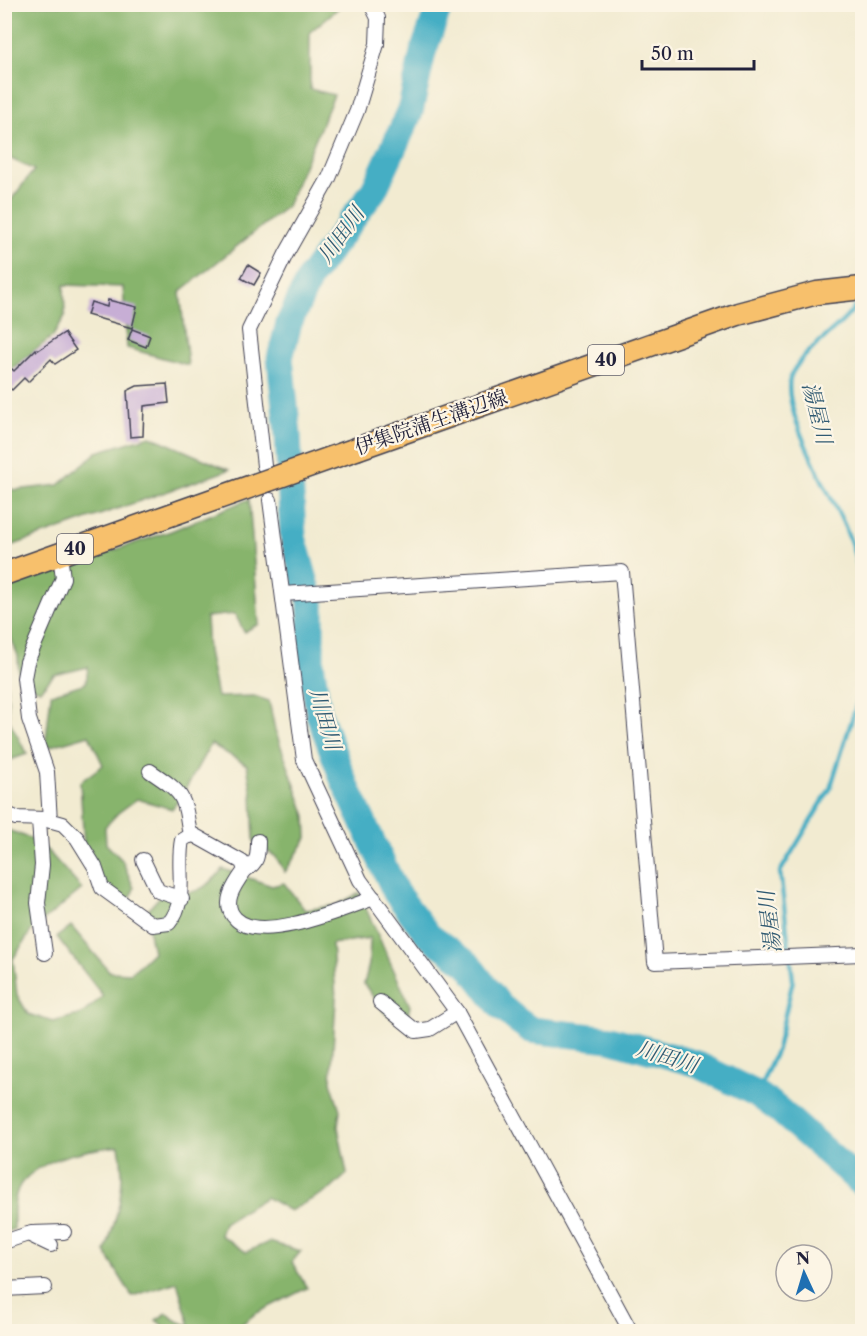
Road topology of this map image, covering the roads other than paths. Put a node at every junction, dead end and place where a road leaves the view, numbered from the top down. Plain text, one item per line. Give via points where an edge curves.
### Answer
1 (371, 4) edge
2 (860, 288) edge
3 (264, 466) dead end
4 (270, 500) dead end
5 (60, 555) junction
6 (4, 574) edge
7 (283, 594) junction
8 (150, 771) dead end
9 (4, 813) edge
10 (45, 820) junction
11 (190, 836) junction
12 (258, 841) dead end
13 (143, 860) dead end
14 (245, 870) junction
15 (374, 898) junction
16 (182, 899) junction
17 (45, 953) dead end
18 (862, 954) edge
19 (380, 1002) dead end
20 (457, 1012) junction
21 (64, 1232) dead end
22 (28, 1234) junction
23 (4, 1242) edge
24 (51, 1245) dead end
25 (45, 1287) dead end
26 (4, 1289) edge
27 (631, 1332) edge

1 - 3 street via 378,18 377,44 357,111 329,178 249,330
2 - 5 main road, 伊集院蒲生溝辺線 / 40, bridge via 817,293 747,311
4 - 7 street
5 - 6 main road, 伊集院蒲生溝辺線 / 40
5 - 10 street via 63,578 27,662 24,678 30,720 47,772
7 - 15 street via 304,760 360,880
7 - 18 street via 622,572 655,962
8 - 11 street via 178,790 186,807
9 - 10 street
10 - 16 street via 63,824 95,867 102,888 153,925 169,923
10 - 17 street via 38,903
11 - 14 street via 242,862
11 - 16 street via 182,840 179,856
12 - 14 street via 254,865
13 - 16 street via 158,891
14 - 15 street via 228,900 231,914 244,927 274,929
15 - 20 street
19 - 20 street via 416,1031 430,1029
20 - 27 street
21 - 22 street
22 - 23 street
22 - 24 street
25 - 26 street

